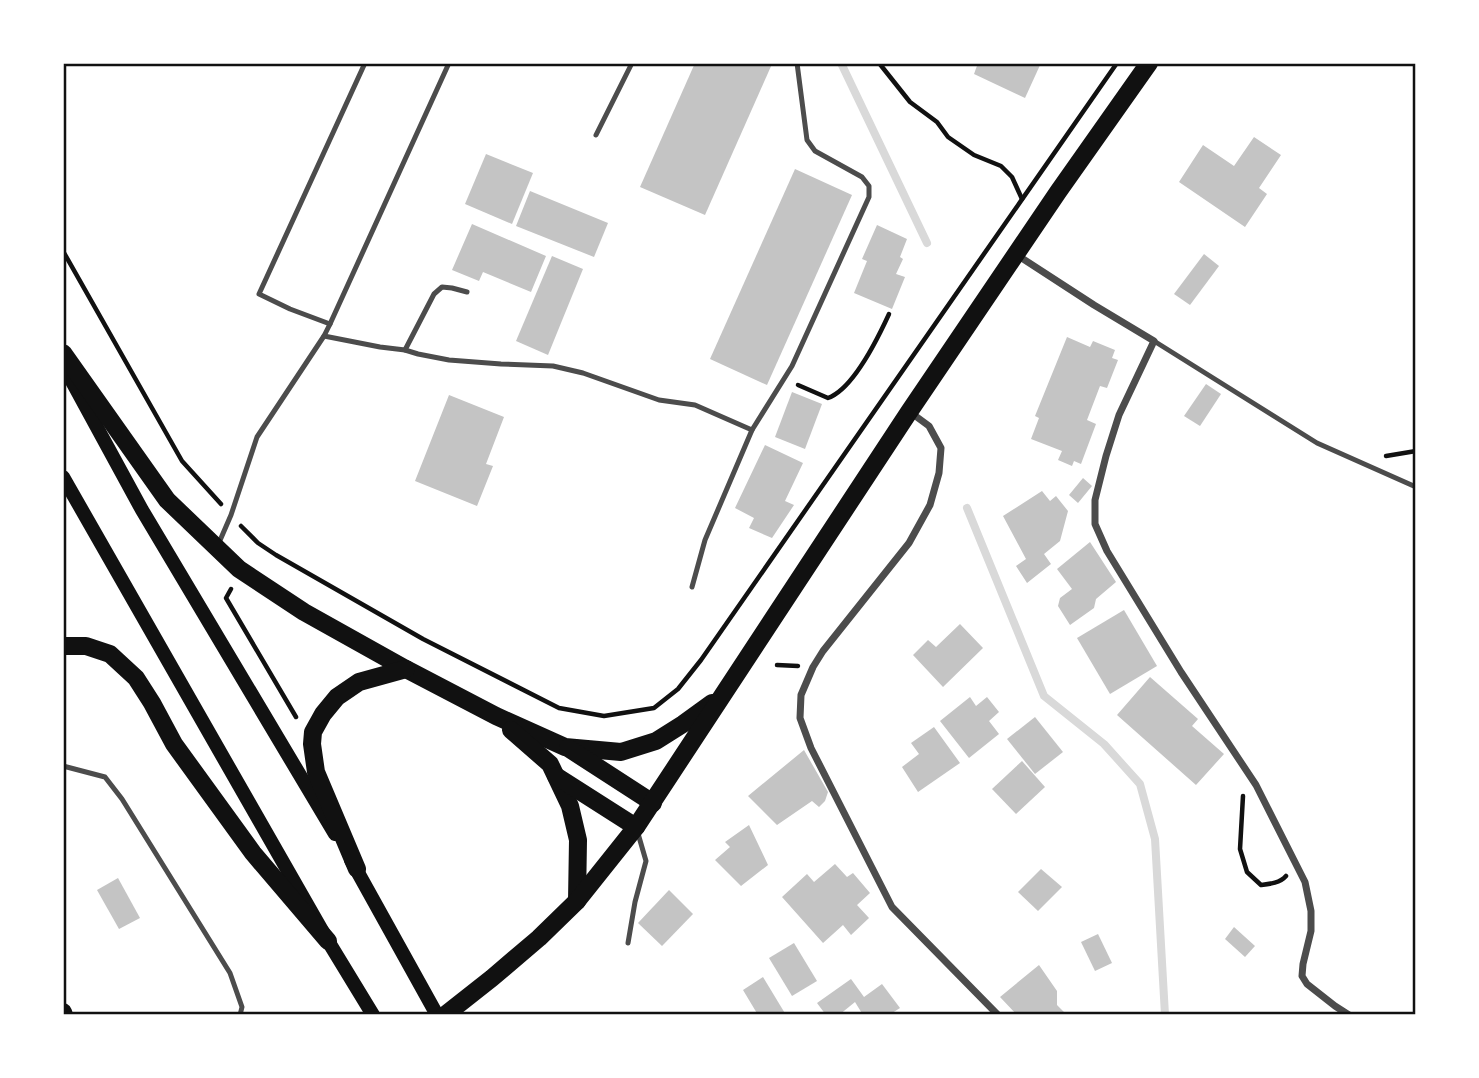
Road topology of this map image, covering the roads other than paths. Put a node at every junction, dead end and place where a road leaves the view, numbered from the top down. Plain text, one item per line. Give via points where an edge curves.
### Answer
1 (365, 63) edge
2 (449, 63) edge
3 (632, 63) edge
4 (797, 63) edge
5 (1149, 63) edge
6 (596, 135) dead end
7 (1016, 254) junction
8 (467, 292) dead end
9 (330, 324) junction
10 (324, 336) junction
11 (1154, 341) junction
12 (405, 350) junction
13 (63, 352) edge
14 (63, 365) edge
15 (909, 412) junction
16 (752, 430) junction
17 (63, 477) edge
18 (1416, 487) edge
19 (217, 548) junction
20 (692, 587) dead end
21 (63, 646) edge
22 (406, 669) junction
23 (720, 697) junction
24 (496, 716) junction
25 (565, 747) junction
26 (63, 766) edge
27 (556, 776) junction
28 (653, 803) junction
29 (636, 827) junction
30 (357, 869) junction
31 (576, 901) junction
32 (328, 941) junction
33 (628, 943) dead end
34 (240, 1015) edge
35 (373, 1015) edge
36 (437, 1015) edge
37 (445, 1015) edge
38 (998, 1015) edge
39 (1349, 1015) edge

1 - 9 lane via 260,294
2 - 9 lane
3 - 6 lane
4 - 16 lane via 810,146 862,177 870,192 792,366
5 - 7 main road
7 - 11 street
7 - 15 main road
8 - 12 lane via 442,287 435,293
9 - 10 lane
10 - 12 lane
10 - 19 lane via 257,437
11 - 18 lane via 1317,443
11 - 39 street via 1116,425 1096,500 1095,524 1181,673 1256,785 1305,882 1311,931 1302,976
12 - 16 lane via 449,360 553,366 659,400 695,405
13 - 19 main road via 167,500
14 - 30 main road via 142,510
15 - 23 main road
15 - 38 street via 929,426 941,448 930,505 909,543 813,667 801,695 800,719 892,907
16 - 20 lane via 705,540
17 - 32 main road
19 - 22 main road via 239,569 304,612
21 - 32 main road via 86,646 110,654 136,678 174,744 245,842
22 - 24 main road
22 - 30 main road via 359,682 337,697 313,732 316,772
23 - 25 main road via 656,741 621,752
23 - 28 main road
24 - 25 main road
24 - 27 main road via 550,764
25 - 28 main road
26 - 34 lane via 105,777 122,799 230,973 242,1007
27 - 29 main road
27 - 31 main road via 578,839
28 - 29 main road
29 - 31 main road
29 - 33 lane via 646,861
30 - 36 main road
31 - 37 main road
32 - 35 main road

